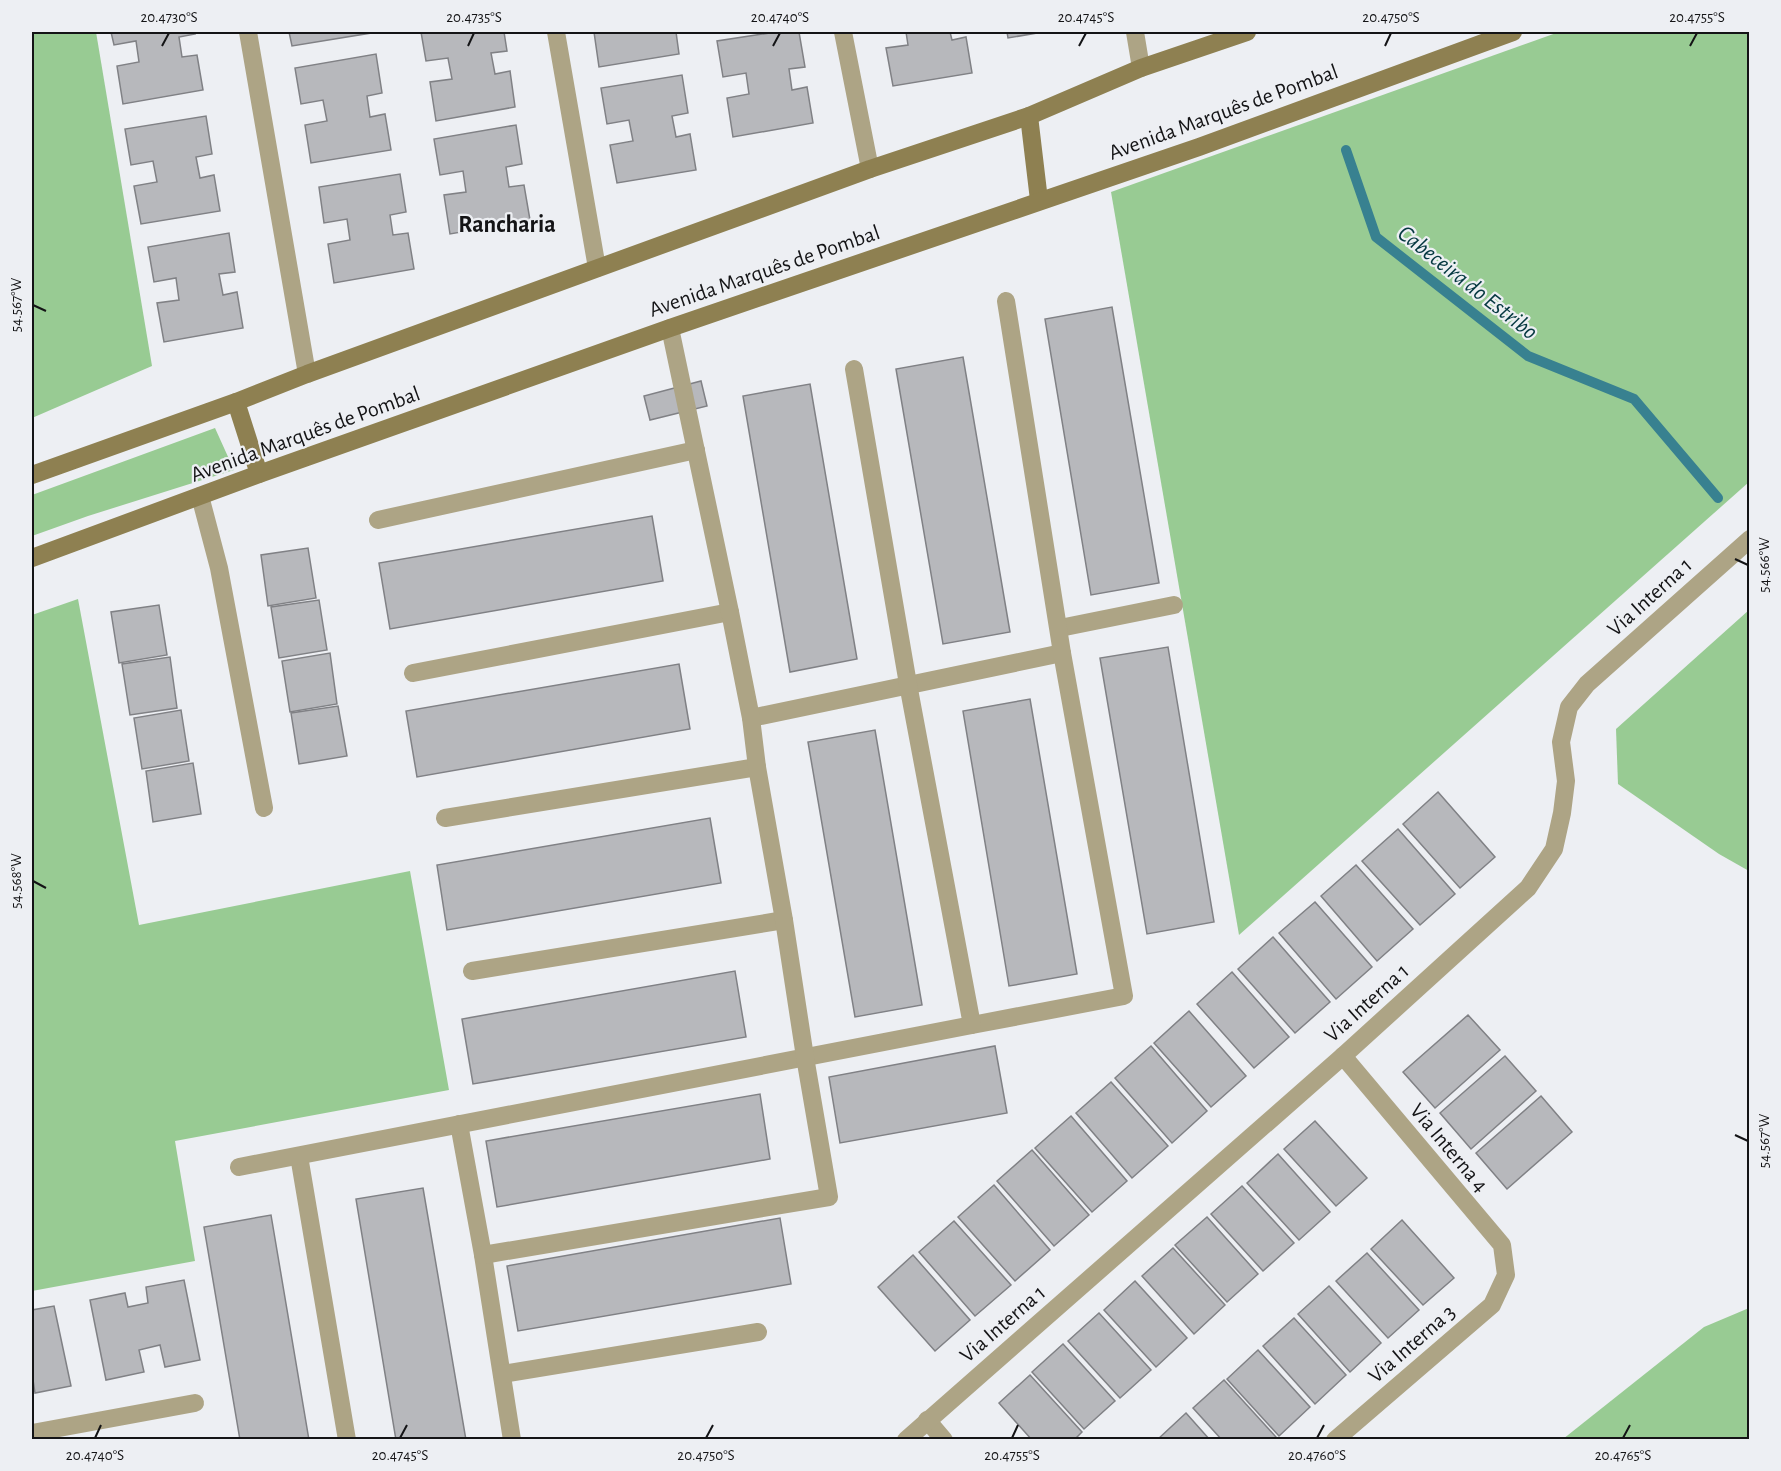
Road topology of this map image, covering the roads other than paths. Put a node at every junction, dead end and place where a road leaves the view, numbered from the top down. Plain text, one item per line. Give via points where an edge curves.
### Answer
1 (248, 32) edge
2 (556, 32) edge
3 (843, 32) edge
4 (1135, 32) edge
5 (1247, 32) edge
6 (1513, 32) edge
7 (1141, 68) junction
8 (1029, 116) junction
9 (870, 169) junction
10 (1039, 200) junction
11 (597, 268) junction
12 (1006, 301) dead end
13 (670, 328) junction
14 (854, 369) dead end
15 (307, 374) junction
16 (236, 402) junction
17 (696, 450) junction
18 (259, 474) junction
19 (32, 475) edge
20 (200, 496) junction
21 (378, 520) dead end
22 (1749, 539) edge
23 (32, 558) edge
24 (1174, 605) dead end
25 (730, 612) junction
26 (1060, 628) junction
27 (1062, 652) junction
28 (413, 673) dead end
29 (908, 684) junction
30 (751, 718) junction
31 (757, 767) junction
32 (264, 808) dead end
33 (445, 818) dead end
34 (784, 920) junction
35 (472, 971) dead end
36 (972, 1025) junction
37 (1343, 1056) junction
38 (805, 1057) junction
39 (459, 1124) junction
40 (298, 1156) junction
41 (239, 1167) dead end
42 (483, 1255) junction
43 (1506, 1275) joint
44 (758, 1332) dead end
45 (502, 1374) junction
46 (195, 1403) dead end
47 (927, 1420) junction
48 (32, 1433) edge
49 (347, 1440) edge
50 (512, 1440) edge
51 (906, 1440) edge
52 (944, 1440) edge
53 (1335, 1440) edge

1 - 15 street
2 - 11 street
3 - 9 street
4 - 7 street
5 - 7 main road
6 - 10 main road, Avenida Marquês de Pombal via 1199,147
7 - 8 main road
8 - 9 main road
8 - 10 main road
9 - 11 main road
10 - 13 main road, Avenida Marquês de Pombal
11 - 15 main road
12 - 26 street
13 - 17 street
13 - 18 main road, Avenida Marquês de Pombal
14 - 29 street
15 - 16 main road
16 - 18 main road
16 - 19 main road
17 - 21 street
17 - 25 street
18 - 20 main road, Avenida Marquês de Pombal
20 - 23 main road, Avenida Marquês de Pombal
20 - 32 street via 219,568
22 - 37 street, Via Interna 1 via 1587,684 1569,707 1561,742 1566,781 1554,849 1528,888
24 - 26 street
25 - 28 street
25 - 30 street
26 - 27 street
27 - 29 street
27 - 36 street via 1124,996
29 - 30 street
29 - 36 street
30 - 31 street
31 - 33 street
31 - 34 street
34 - 35 street
34 - 38 street
36 - 38 street
37 - 43 street, Via Interna 4 via 1502,1245
37 - 47 street, Via Interna 1
38 - 39 street
38 - 42 street via 829,1197
39 - 40 street
39 - 42 street
40 - 41 street
40 - 49 street
42 - 45 street
43 - 53 street, Via Interna 3 via 1492,1305
44 - 45 street
45 - 50 street
46 - 48 street
47 - 51 street, Via Interna 1
47 - 52 street

